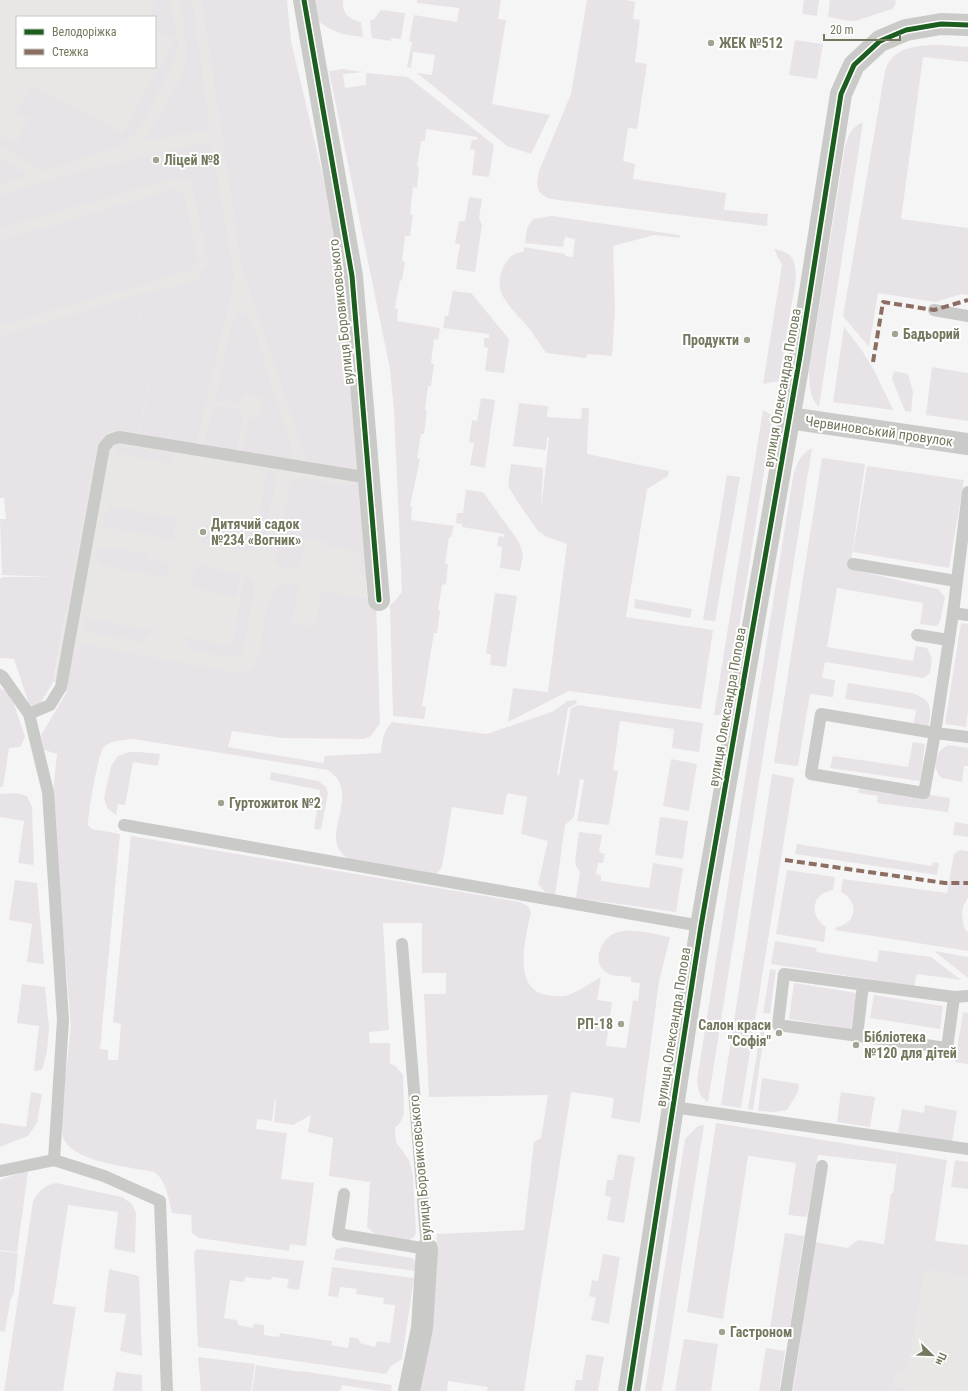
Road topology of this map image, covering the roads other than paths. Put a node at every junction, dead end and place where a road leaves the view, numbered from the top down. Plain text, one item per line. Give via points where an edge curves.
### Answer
1 (304, 0) edge
2 (968, 25) edge
3 (934, 310) dead end
4 (968, 316) edge
5 (789, 418) junction
6 (968, 444) edge
7 (368, 475) junction
8 (968, 492) edge
9 (964, 554) edge
10 (853, 564) dead end
11 (956, 581) junction
12 (379, 600) dead end
13 (953, 613) junction
14 (968, 615) edge
15 (917, 635) dead end
16 (949, 640) junction
17 (0, 675) edge
18 (29, 714) junction
19 (935, 733) junction
20 (968, 737) edge
21 (124, 825) dead end
22 (701, 926) junction
23 (402, 944) dead end
24 (863, 985) junction
25 (968, 996) edge
26 (954, 997) junction
27 (857, 1036) junction
28 (673, 1107) junction
29 (968, 1149) edge
30 (54, 1160) junction
31 (822, 1166) dead end
32 (0, 1171) edge
33 (344, 1194) dead end
34 (428, 1249) junction
35 (167, 1391) edge
36 (409, 1391) edge
37 (629, 1391) edge
38 (786, 1391) edge

1 - 7 street, вулиця Боровиковського via 352,276
2 - 5 street, вулиця Олександра Попова via 941,24 906,30 880,41 854,65 841,94
3 - 4 lane
5 - 6 street, Червиновський провулок
5 - 22 street, вулиця Олександра Попова
7 - 12 street, вулиця Боровиковського
7 - 18 lane via 357,476 119,436 110,440 104,447 61,686 50,704
8 - 9 lane
9 - 11 lane
10 - 11 lane
11 - 13 lane
13 - 14 lane
13 - 16 lane
15 - 16 lane
16 - 19 lane
17 - 18 lane
18 - 30 lane via 48,792 64,1020
19 - 19 lane via 924,793 811,774 821,714
19 - 20 lane
21 - 22 lane
22 - 28 street, вулиця Олександра Попова
23 - 34 lane, вулиця Боровиковського
24 - 26 lane
24 - 27 lane
24 - 27 lane via 784,974 778,1025
25 - 26 lane
26 - 27 lane via 947,1048
28 - 29 lane
28 - 37 street, вулиця Олександра Попова
30 - 32 lane
30 - 35 lane via 104,1176 160,1201
31 - 38 lane
33 - 34 lane via 338,1234
34 - 36 street, вулиця Боровиковського via 422,1328

